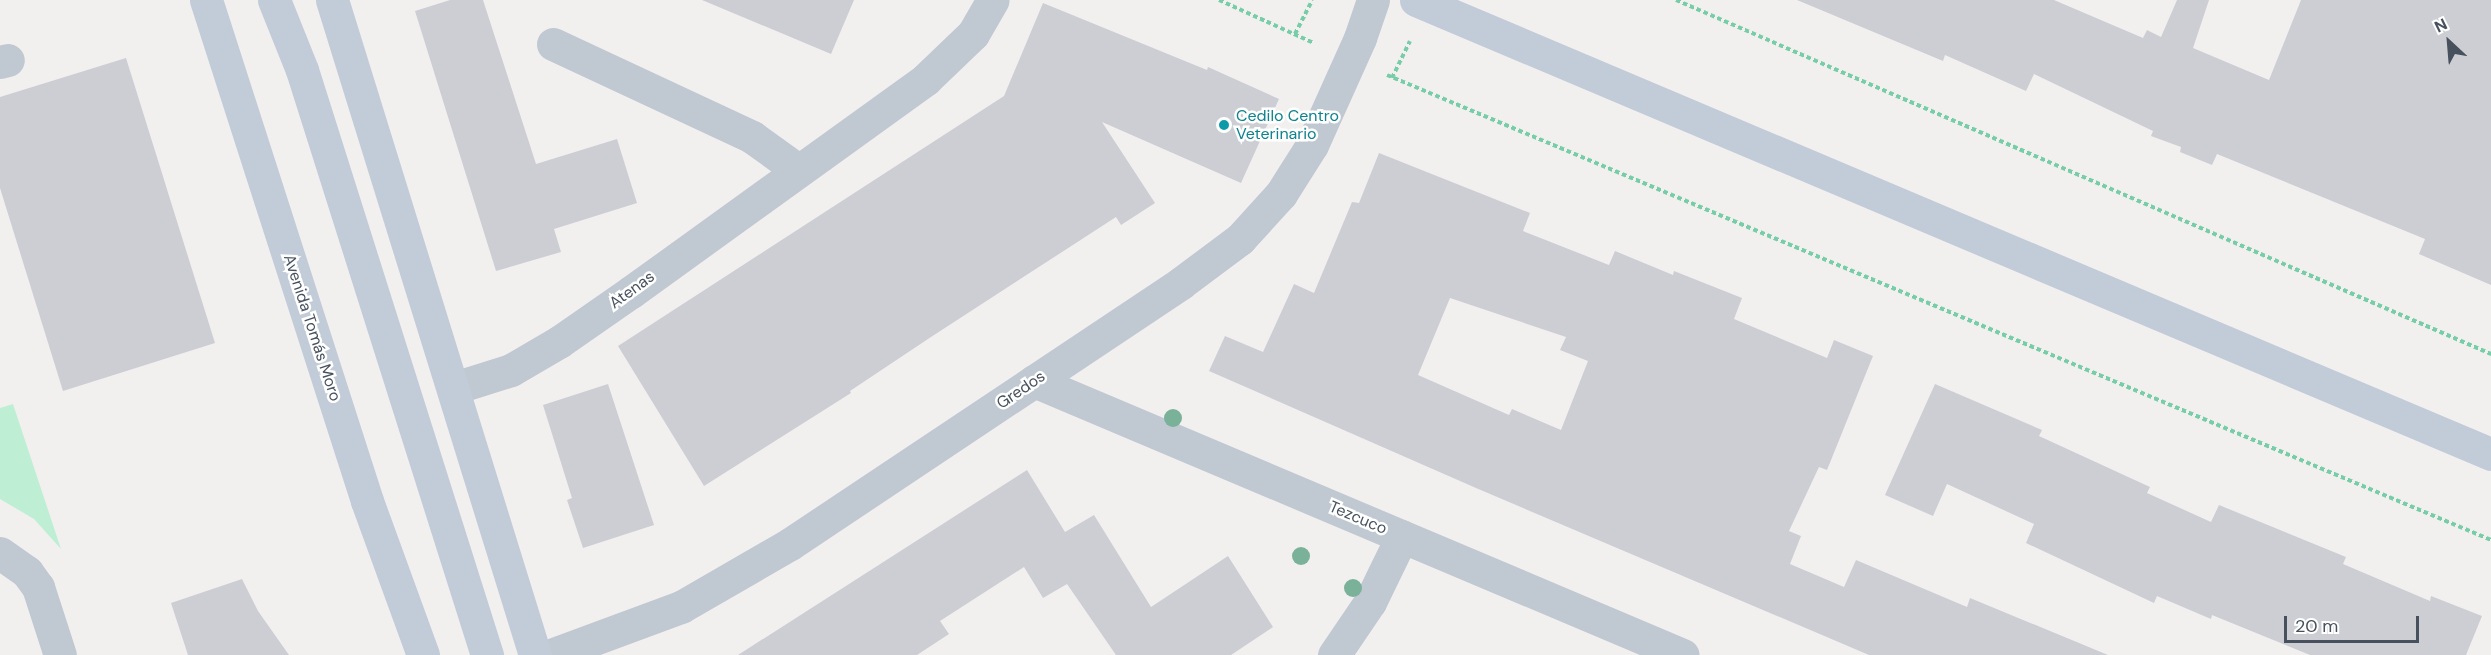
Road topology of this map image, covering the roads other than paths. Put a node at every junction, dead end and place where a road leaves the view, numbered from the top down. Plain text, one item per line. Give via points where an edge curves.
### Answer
1 (206, 0) edge
2 (274, 0) edge
3 (332, 0) edge
4 (993, 0) edge
5 (1373, 0) edge
6 (1416, 0) edge
7 (553, 44) dead end
8 (798, 170) junction
9 (1034, 381) junction
10 (454, 388) junction
11 (2491, 454) edge
12 (1402, 536) junction
13 (0, 553) edge
14 (60, 655) edge
15 (423, 655) edge
16 (487, 655) edge
17 (535, 655) edge
18 (551, 655) edge
19 (1334, 655) edge
20 (1683, 655) edge

1 - 15 main road, Avenida Tomás Moro via 367,501
2 - 16 main road via 302,70
3 - 10 main road
4 - 8 street, Atenas via 973,34 943,64
5 - 9 street, Gredos via 1312,145 1281,194 1240,239
6 - 11 main road
7 - 8 street via 752,137
8 - 10 street, Atenas via 559,342 511,369
9 - 12 street, Tezcuco
9 - 18 street, Gredos via 790,544 681,608
10 - 17 main road
12 - 19 street via 1370,602
12 - 20 street, Tezcuco
13 - 14 street via 27,572 38,587

